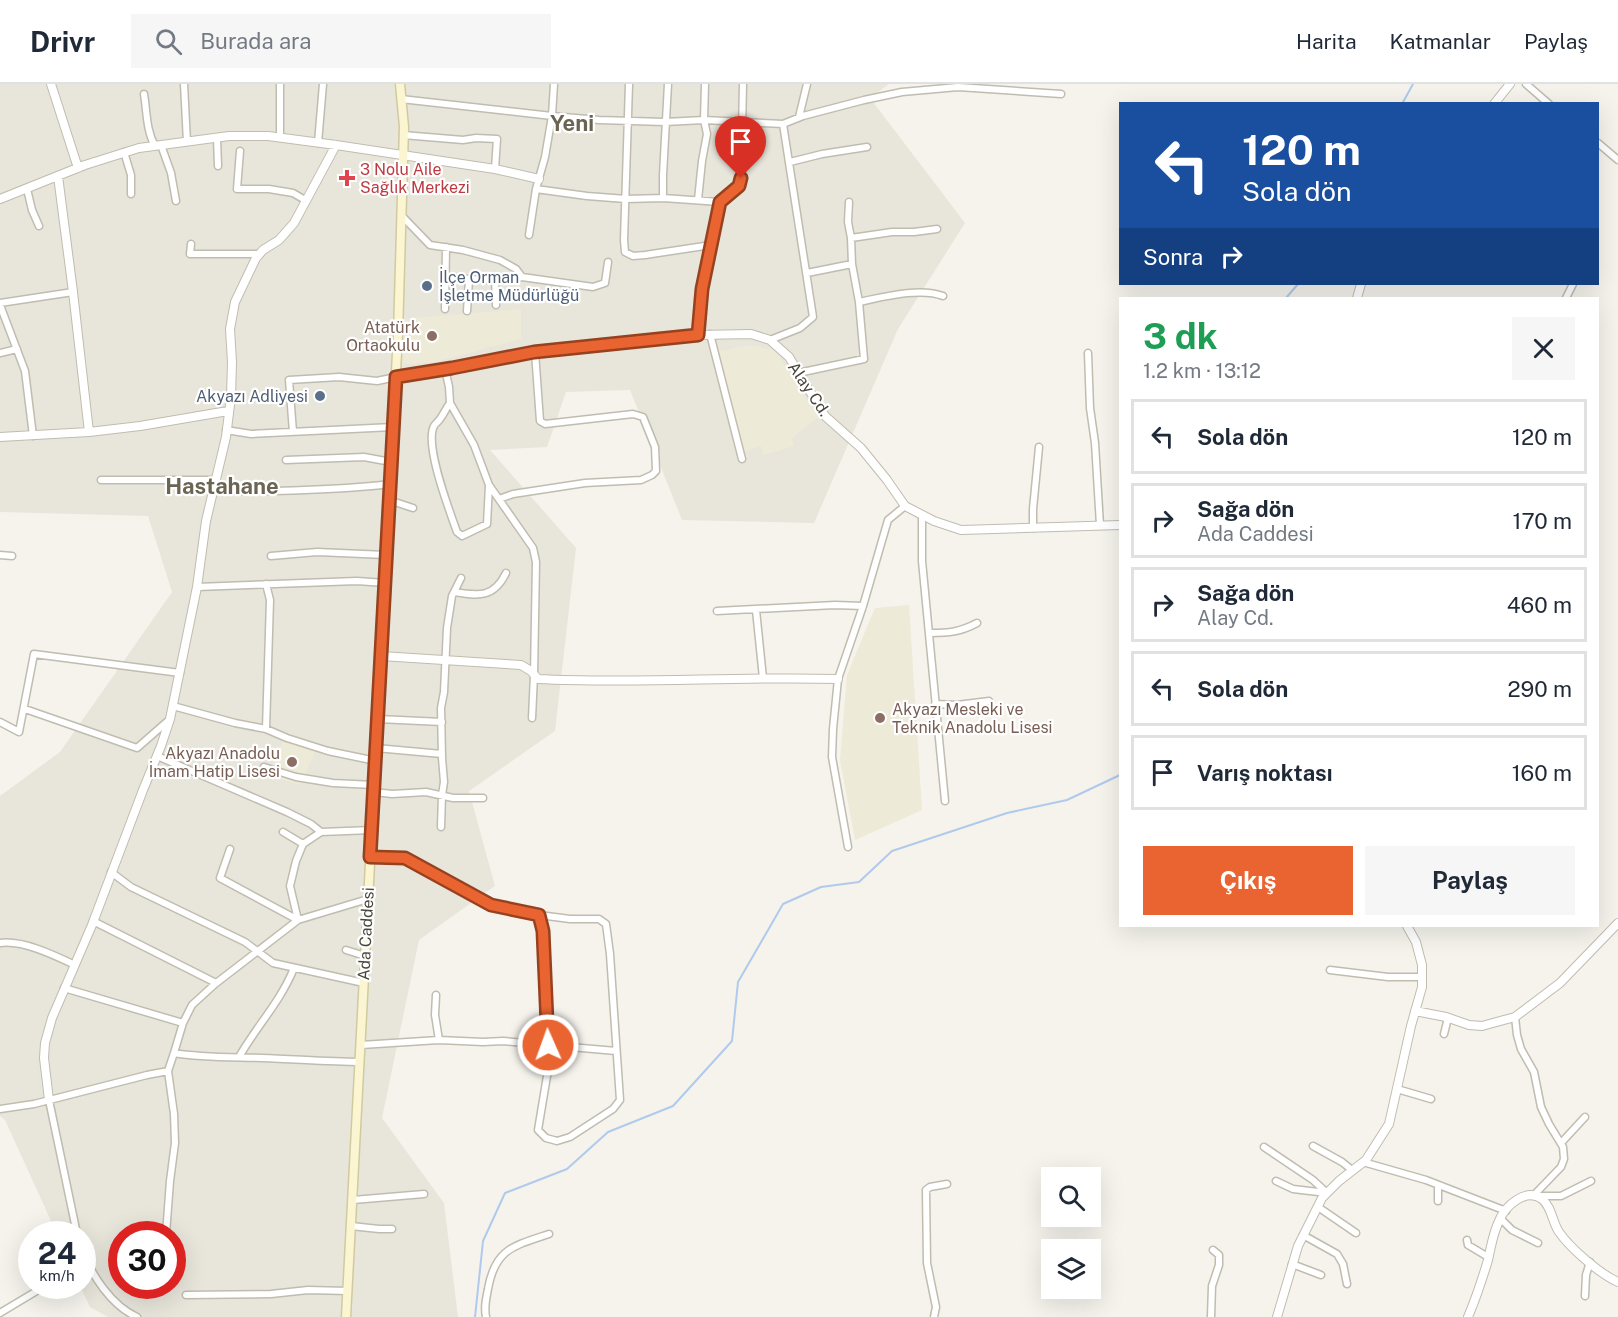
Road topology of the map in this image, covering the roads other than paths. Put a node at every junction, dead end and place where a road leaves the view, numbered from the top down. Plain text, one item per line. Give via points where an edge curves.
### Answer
1 (51, 84) edge
2 (184, 84) edge
3 (280, 84) edge
4 (323, 84) edge
5 (400, 84) edge
6 (554, 84) edge
7 (629, 84) edge
8 (668, 84) edge
9 (705, 84) edge
10 (743, 84) edge
11 (807, 84) edge
12 (900, 84) edge
13 (1510, 84) edge
14 (1526, 84) edge
15 (1003, 87) edge
16 (902, 92) junction
17 (144, 94) dead end
18 (1061, 94) dead end
19 (401, 99) junction
20 (1496, 102) edge
21 (1548, 102) edge
22 (552, 116) junction
23 (799, 117) junction
24 (704, 120) junction
25 (628, 121) junction
26 (665, 122) junction
27 (742, 123) junction
28 (783, 124) junction
29 (404, 135) junction
30 (280, 137) junction
31 (217, 138) junction
32 (187, 142) junction
33 (318, 143) junction
34 (1599, 143) edge
35 (158, 145) junction
36 (336, 145) junction
37 (867, 147) dead end
38 (240, 151) dead end
39 (124, 152) junction
40 (403, 154) junction
41 (1618, 160) edge
42 (790, 162) junction
43 (218, 166) dead end
44 (78, 168) junction
45 (495, 170) junction
46 (58, 176) junction
47 (539, 179) junction
48 (27, 189) junction
49 (536, 189) junction
50 (131, 194) dead end
51 (663, 198) junction
52 (0, 199) edge
53 (626, 199) junction
54 (305, 200) junction
55 (698, 200) junction
56 (176, 201) dead end
57 (720, 202) junction
58 (849, 202) dead end
59 (401, 215) junction
60 (39, 225) dead end
61 (937, 229) dead end
62 (529, 235) dead end
63 (851, 238) junction
64 (191, 244) dead end
65 (711, 245) junction
66 (446, 247) junction
67 (260, 254) junction
68 (608, 262) dead end
69 (852, 264) junction
70 (807, 273) junction
71 (446, 276) junction
72 (522, 277) junction
73 (495, 279) junction
74 (469, 280) junction
75 (73, 292) junction
76 (943, 296) dead end
77 (859, 302) junction
78 (0, 304) edge
79 (496, 305) dead end
80 (445, 309) dead end
81 (467, 311) dead end
82 (710, 334) junction
83 (698, 335) junction
84 (770, 340) junction
85 (17, 349) junction
86 (534, 352) junction
87 (0, 353) edge
88 (1088, 353) dead end
89 (445, 369) junction
90 (798, 373) junction
91 (396, 377) junction
92 (450, 403) junction
93 (228, 411) junction
94 (393, 427) junction
95 (226, 430) junction
96 (89, 432) junction
97 (293, 432) junction
98 (33, 436) junction
99 (0, 437) edge
100 (1039, 447) dead end
101 (742, 459) dead end
102 (286, 460) dead end
103 (391, 462) junction
104 (102, 480) dead end
105 (214, 483) junction
106 (390, 484) junction
107 (489, 484) junction
108 (499, 499) junction
109 (389, 500) junction
110 (905, 506) junction
111 (413, 508) dead end
112 (922, 515) junction
113 (1100, 525) junction
114 (1119, 525) edge
115 (1033, 528) junction
116 (0, 555) edge
117 (386, 555) junction
118 (12, 556) dead end
119 (271, 556) dead end
120 (506, 573) dead end
121 (461, 578) dead end
122 (385, 583) junction
123 (266, 584) junction
124 (197, 587) junction
125 (454, 592) junction
126 (863, 606) junction
127 (756, 610) junction
128 (717, 611) dead end
129 (977, 623) dead end
130 (930, 633) junction
131 (381, 656) junction
132 (446, 660) junction
133 (180, 673) junction
134 (534, 675) junction
135 (763, 678) junction
136 (838, 679) junction
137 (988, 700) dead end
138 (935, 704) junction
139 (173, 706) junction
140 (25, 709) junction
141 (532, 718) dead end
142 (170, 719) junction
143 (378, 719) junction
144 (0, 722) edge
145 (442, 722) junction
146 (266, 729) junction
147 (376, 748) junction
148 (442, 754) junction
149 (157, 756) junction
150 (375, 761) junction
151 (264, 767) dead end
152 (374, 789) junction
153 (442, 795) junction
154 (483, 798) dead end
155 (945, 801) dead end
156 (441, 827) dead end
157 (372, 830) junction
158 (283, 832) dead end
159 (321, 832) junction
160 (303, 844) junction
161 (848, 847) dead end
162 (230, 849) dead end
163 (370, 857) junction
164 (111, 872) junction
165 (368, 898) junction
166 (539, 915) junction
167 (298, 920) junction
168 (93, 921) junction
169 (1618, 923) edge
170 (1408, 927) edge
171 (0, 943) edge
172 (346, 950) dead end
173 (258, 952) junction
174 (365, 956) junction
175 (75, 964) junction
176 (294, 968) junction
177 (1330, 970) dead end
178 (1422, 977) junction
179 (216, 983) junction
180 (364, 983) junction
181 (64, 988) junction
182 (436, 995) dead end
183 (1415, 1011) junction
184 (1515, 1017) junction
185 (1448, 1018) junction
186 (183, 1023) junction
187 (1444, 1034) dead end
188 (439, 1040) junction
189 (361, 1045) junction
190 (548, 1045) junction
191 (616, 1051) junction
192 (174, 1053) junction
193 (240, 1057) junction
194 (360, 1062) junction
195 (168, 1071) junction
196 (1397, 1089) junction
197 (1431, 1099) dead end
198 (49, 1100) junction
199 (0, 1109) edge
200 (1585, 1117) dead end
201 (1561, 1143) junction
202 (1313, 1146) dead end
203 (1264, 1147) dead end
204 (1363, 1162) junction
205 (1352, 1170) junction
206 (1276, 1181) dead end
207 (1591, 1181) dead end
208 (947, 1184) dead end
209 (1438, 1185) junction
210 (1327, 1193) junction
211 (424, 1194) dead end
212 (1534, 1195) junction
213 (352, 1200) junction
214 (1438, 1201) dead end
215 (1318, 1207) junction
216 (1506, 1211) junction
217 (1500, 1218) junction
218 (74, 1221) edge
219 (167, 1221) edge
220 (351, 1226) junction
221 (392, 1229) dead end
222 (1356, 1233) dead end
223 (549, 1234) dead end
224 (1304, 1235) junction
225 (1467, 1240) dead end
226 (1538, 1243) dead end
227 (1213, 1250) dead end
228 (1488, 1257) junction
229 (1590, 1262) junction
230 (1292, 1264) junction
231 (1321, 1275) dead end
232 (96, 1278) edge
233 (1618, 1282) edge
234 (1347, 1284) dead end
235 (348, 1291) junction
236 (186, 1295) dead end
237 (1585, 1296) dead end
238 (23, 1299) edge
239 (127, 1312) junction
240 (0, 1313) edge
241 (348, 1316) edge
242 (119, 1317) edge
243 (137, 1317) edge
244 (486, 1317) edge
245 (933, 1317) edge
246 (1211, 1317) edge
247 (1277, 1317) edge
248 (1468, 1317) edge

1 - 44 street
2 - 32 street
3 - 30 street
4 - 33 street
5 - 19 main road, Ada Caddesi
6 - 22 street
7 - 25 street
8 - 26 street
9 - 24 street
10 - 27 street
11 - 23 street
12 - 16 street
13 - 20 street
14 - 21 street
15 - 16 street
15 - 18 street
16 - 23 street
17 - 35 street via 147,127
19 - 22 street
19 - 29 main road, Ada Caddesi
22 - 25 street
22 - 47 street
23 - 28 street
24 - 26 street
24 - 27 street
24 - 55 street via 706,134
25 - 26 street
25 - 53 street
26 - 51 street
27 - 28 street
27 - 57 street via 739,186
28 - 42 street
29 - 40 main road, Ada Caddesi
29 - 45 street via 497,139
30 - 31 street
30 - 33 street
31 - 32 street
31 - 43 street
32 - 35 street
33 - 36 street
34 - 41 street
35 - 39 street
35 - 56 street via 171,173
36 - 40 street
36 - 54 street
37 - 42 street
38 - 54 street via 237,189 269,189
39 - 44 street
39 - 50 street
40 - 45 street
40 - 59 main road, Ada Caddesi
42 - 70 street
44 - 46 street
45 - 47 street
46 - 48 street
46 - 75 street
47 - 49 street
48 - 52 street
48 - 60 street
49 - 53 street
49 - 62 street
51 - 53 street
51 - 55 street
53 - 65 street via 624,240 626,252 633,256
54 - 67 street via 294,223
55 - 57 street
57 - 65 street
58 - 63 street
59 - 66 street via 430,245
59 - 91 main road, Ada Caddesi
61 - 63 street
63 - 69 street
64 - 67 street via 190,254
65 - 83 street
66 - 71 street
66 - 72 street via 500,260
67 - 93 street via 235,302 230,330
68 - 72 street via 605,283 592,287
69 - 70 street
69 - 77 street
70 - 84 street via 813,317 800,328
71 - 74 street
71 - 80 street
72 - 73 street
73 - 74 street
73 - 79 street
74 - 81 street
75 - 78 street
75 - 96 street
76 - 77 street via 932,291
77 - 90 street via 864,359
78 - 85 street
82 - 83 street
82 - 84 street via 751,333
82 - 101 street
83 - 86 street
84 - 90 street, Alay Cd. via 789,357
85 - 87 street
85 - 98 street via 25,371
86 - 89 street
86 - 108 street via 540,421 545,424 633,414 643,417 655,447 656,471 641,480 585,483
88 - 113 street
89 - 91 street
89 - 92 street
90 - 110 street, Alay Cd. via 825,416 861,448
91 - 94 main road, Ada Caddesi
91 - 97 street via 377,381 339,377 289,380
92 - 107 street via 474,445
92 - 107 street via 434,426 432,446 444,494 462,536 487,524
93 - 95 street
93 - 96 street
94 - 97 street
94 - 103 main road, Ada Caddesi
95 - 97 street via 250,434
95 - 105 street
96 - 98 street
98 - 99 street
100 - 115 street
102 - 103 street via 364,457
103 - 106 main road, Ada Caddesi
104 - 105 street
105 - 106 street via 224,491
105 - 124 street
106 - 109 main road, Ada Caddesi
107 - 108 street
108 - 134 street via 533,548 536,562
109 - 111 street
109 - 117 main road, Ada Caddesi
110 - 112 street, Alay Cd.
110 - 126 street via 888,520
112 - 115 street, Alay Cd. via 960,530
112 - 130 street via 922,561
113 - 114 street, Alay Cd.
113 - 115 street, Alay Cd.
116 - 118 street
117 - 119 street via 317,552
117 - 122 main road, Ada Caddesi
120 - 125 street via 496,589 486,594
121 - 125 street
122 - 123 street
122 - 131 main road, Ada Caddesi
123 - 124 street
123 - 146 street via 270,600
124 - 133 street
125 - 132 street
126 - 127 street
126 - 136 street
127 - 128 street
127 - 135 street
129 - 130 street via 963,630
130 - 138 street
131 - 132 street
131 - 143 main road, Ada Caddesi
132 - 134 street via 521,665
132 - 145 street
133 - 139 street
133 - 140 street via 34,654
134 - 135 street via 538,680 575,681
134 - 141 street
135 - 136 street
136 - 161 street via 832,757
137 - 138 street
138 - 155 street
139 - 142 street
139 - 146 street
140 - 142 street via 137,748
140 - 144 street via 19,732
142 - 149 street
143 - 145 street
143 - 147 main road, Ada Caddesi
145 - 148 street
146 - 150 street via 328,751
147 - 148 street
147 - 150 main road, Ada Caddesi
148 - 153 street
149 - 159 street via 287,812
149 - 164 street
150 - 152 main road, Ada Caddesi
151 - 152 street via 296,777
152 - 153 street via 392,794
152 - 157 main road, Ada Caddesi
153 - 154 street
153 - 156 street
157 - 159 street
157 - 163 main road, Ada Caddesi
158 - 160 street
159 - 160 street
160 - 167 street via 290,886
162 - 167 street via 219,879
163 - 165 main road, Ada Caddesi
163 - 166 street via 405,858 491,905
164 - 168 street
164 - 173 street via 131,887
165 - 167 street
165 - 174 main road, Ada Caddesi
166 - 190 street
166 - 191 street via 599,919 606,924
167 - 173 street
168 - 175 street
168 - 179 street
169 - 184 street via 1560,983
170 - 178 street via 1416,942
171 - 175 street via 50,953
172 - 174 street
173 - 176 street via 273,963
173 - 179 street
174 - 180 main road, Ada Caddesi
175 - 181 street
176 - 180 street
176 - 193 street
177 - 178 street
178 - 183 street
179 - 186 street via 192,1005
180 - 189 main road, Ada Caddesi
181 - 186 street
181 - 198 street via 45,1043
182 - 188 street
183 - 185 street
183 - 196 street
184 - 185 street via 1482,1026
184 - 201 street via 1521,1049 1534,1072 1541,1107
185 - 187 street
186 - 192 street
188 - 189 street
188 - 190 street
189 - 194 main road, Ada Caddesi
190 - 191 street
190 - 191 street via 549,1064 538,1130 557,1141 570,1137 613,1109 620,1100
192 - 193 street
192 - 195 street
193 - 194 street
194 - 213 main road, Ada Caddesi
195 - 198 street
195 - 219 street via 175,1143
196 - 197 street
196 - 204 street via 1389,1124
198 - 199 street
198 - 218 street
200 - 201 street
201 - 212 street via 1564,1159 1560,1167
202 - 205 street
203 - 210 street
204 - 205 street
204 - 209 street
205 - 210 street
206 - 210 street via 1293,1189
207 - 212 street via 1561,1196
208 - 245 street via 926,1190 927,1263 936,1307
209 - 214 street
209 - 216 street
210 - 215 street
211 - 213 street
212 - 216 street via 1517,1199
212 - 229 street via 1544,1200 1558,1231
213 - 220 main road, Ada Caddesi
215 - 222 street
215 - 224 street
216 - 217 street
217 - 226 street via 1512,1230
217 - 228 street
220 - 221 street
220 - 235 main road, Ada Caddesi
223 - 244 street via 520,1244 494,1266 484,1306
224 - 230 street
224 - 234 street via 1337,1254
225 - 228 street via 1468,1245
227 - 246 street via 1219,1255 1219,1265 1212,1286
228 - 248 street
229 - 233 street
229 - 237 street
230 - 231 street
230 - 247 street
232 - 239 street
235 - 236 street
235 - 241 main road, Ada Caddesi
238 - 240 street
239 - 242 street
239 - 243 street

